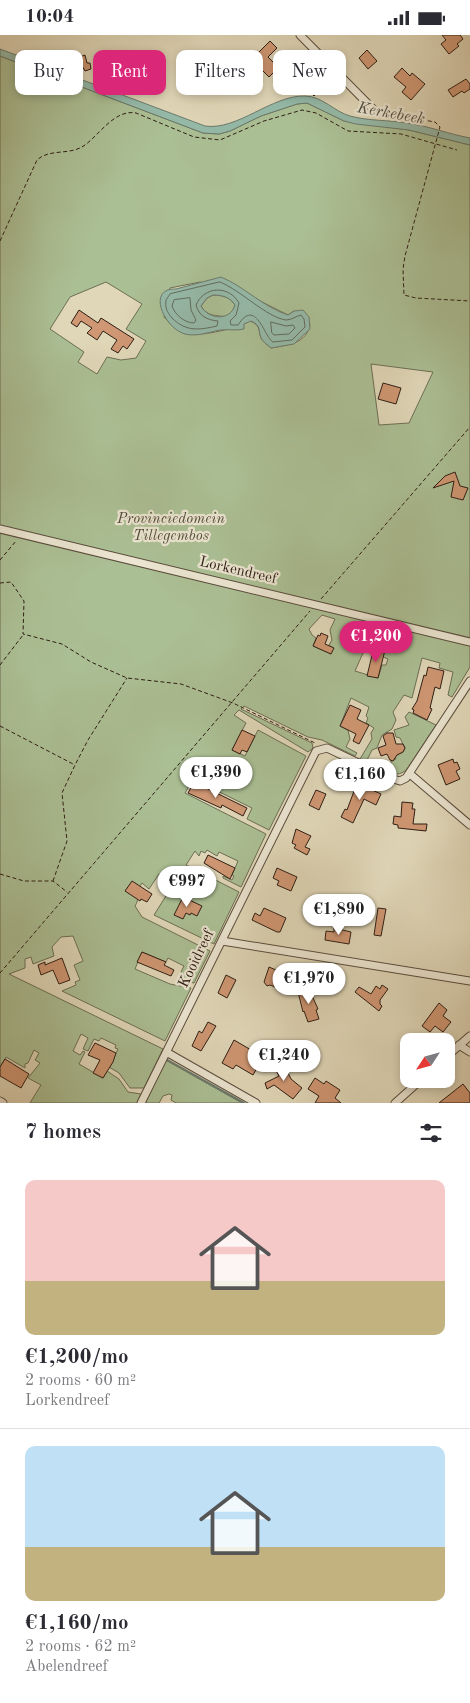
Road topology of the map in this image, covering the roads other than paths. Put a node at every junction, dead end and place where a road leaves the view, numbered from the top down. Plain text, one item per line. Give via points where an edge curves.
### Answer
1 (300, 35) edge
2 (375, 111) road end
3 (0, 529) edge
4 (470, 642) edge
5 (470, 681) edge
6 (410, 774) junction
7 (470, 825) edge
8 (222, 941) junction
9 (470, 981) edge
10 (470, 1036) edge
11 (459, 1045) junction
12 (455, 1049) edge
13 (470, 1052) edge
14 (168, 1053) junction
15 (412, 1088) edge
16 (141, 1103) edge
17 (256, 1103) edge
18 (395, 1103) edge

1 - 2 street
3 - 4 street, Lorkendreef
5 - 6 street
6 - 7 street
6 - 8 street, Kooidreef via 400,781 395,780 327,748 312,756
8 - 9 street
8 - 14 street, Kooidreef
10 - 11 street
11 - 12 street
11 - 13 street
14 - 16 street, Kooidreef
14 - 17 street
15 - 18 street

